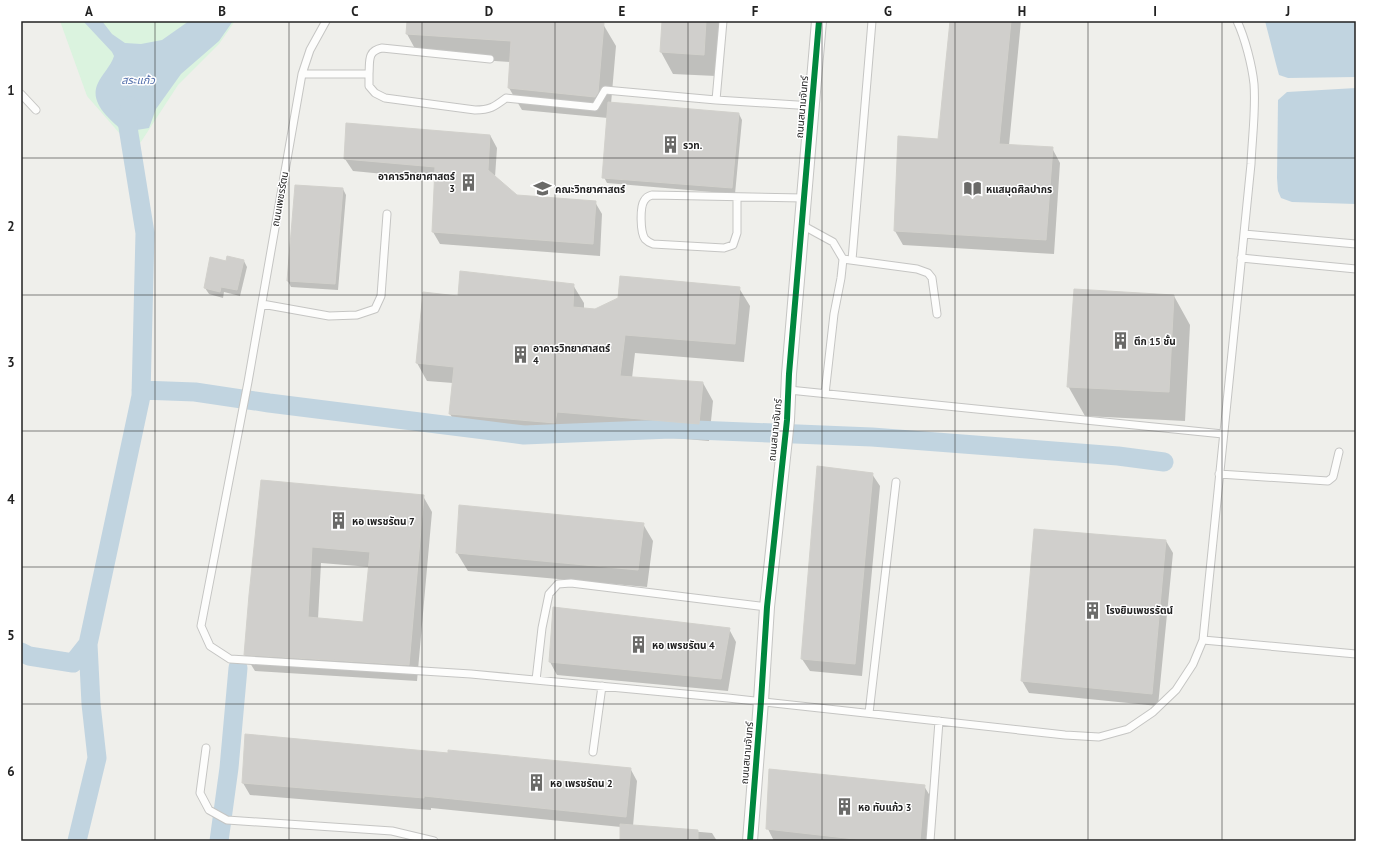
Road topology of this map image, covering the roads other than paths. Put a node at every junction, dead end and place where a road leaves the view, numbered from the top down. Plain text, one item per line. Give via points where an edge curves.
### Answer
1 (326, 21) edge
2 (723, 21) edge
3 (819, 21) edge
4 (872, 21) edge
5 (1238, 21) edge
6 (490, 59) dead end
7 (302, 74) junction
8 (369, 74) junction
9 (21, 94) edge
10 (716, 100) junction
11 (813, 106) junction
12 (36, 110) dead end
13 (737, 197) junction
14 (804, 198) junction
15 (387, 214) dead end
16 (802, 225) junction
17 (1244, 234) junction
18 (1356, 244) edge
19 (1241, 258) junction
20 (843, 259) junction
21 (852, 260) junction
22 (1356, 269) edge
23 (262, 304) junction
24 (937, 314) dead end
25 (789, 390) junction
26 (825, 394) junction
27 (1223, 434) junction
28 (1339, 452) dead end
29 (1219, 474) junction
30 (896, 482) dead end
31 (767, 607) junction
32 (1203, 640) junction
33 (1356, 654) edge
34 (536, 680) junction
35 (602, 686) junction
36 (761, 701) junction
37 (869, 713) junction
38 (939, 721) junction
39 (206, 748) dead end
40 (593, 752) dead end
41 (434, 841) edge
42 (750, 841) edge
43 (930, 841) edge

1 - 7 lane, ถนนเพชรรัตน via 310,50
2 - 10 lane
3 - 11 street, ถนนสนามจันทร์
4 - 21 lane
5 - 17 lane, ถนนเพชรรัตน via 1244,35 1254,83 1252,149
6 - 8 lane via 382,48 371,54
7 - 8 lane
7 - 23 lane, ถนนเพชรรัตน
8 - 10 lane via 369,86 385,98 475,110 493,108 506,98 595,107 605,90
9 - 12 lane
10 - 11 lane
11 - 14 street, ถนนสนามจันทร์
13 - 13 lane via 648,196 642,206 642,234 653,244 724,248 733,245 737,233
13 - 14 lane
14 - 16 street, ถนนสนามจันทร์
15 - 23 lane via 381,296 375,309 357,315 329,316
16 - 20 lane via 832,242
16 - 25 street, ถนนสนามจันทร์
17 - 18 lane
17 - 19 lane, ถนนเพชรรัตน
19 - 22 lane
19 - 27 lane, ถนนเพชรรัตน
20 - 21 lane
20 - 26 lane
21 - 24 lane via 918,268 928,272 932,278
23 - 34 lane, ถนนเพชรรัตน via 201,626 210,646 230,659
25 - 26 lane
25 - 31 street, ถนนสนามจันทร์
26 - 27 lane
27 - 29 lane, ถนนเพชรรัตน
28 - 29 lane via 1333,477 1328,481
29 - 32 lane, ถนนเพชรรัตน
30 - 37 lane
31 - 34 lane via 571,583 558,584 549,594
31 - 36 street, ถนนสนามจันทร์
32 - 33 lane
32 - 38 lane, ถนนเพชรรัตน via 1193,664 1176,690 1153,712 1128,729 1100,736 1065,735
34 - 35 lane, ถนนเพชรรัตน
35 - 36 lane, ถนนเพชรรัตน
35 - 40 lane
36 - 37 lane, ถนนเพชรรัตน
36 - 42 street, ถนนสนามจันทร์
37 - 38 lane, ถนนเพชรรัตน
38 - 43 lane
39 - 41 lane via 200,793 209,810 227,820 392,831

